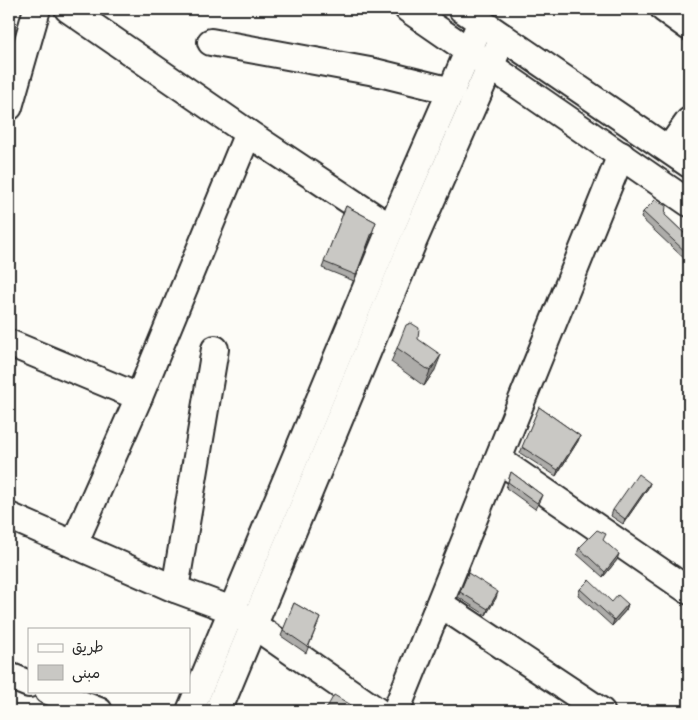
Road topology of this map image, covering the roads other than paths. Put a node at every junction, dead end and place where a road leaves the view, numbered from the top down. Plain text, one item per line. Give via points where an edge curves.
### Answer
1 (37, 9) edge
2 (68, 9) edge
3 (408, 9) edge
4 (664, 9) edge
5 (472, 15) edge
6 (689, 28) edge
7 (503, 37) junction
8 (211, 42) dead end
9 (480, 58) junction
10 (452, 91) junction
11 (9, 108) edge
12 (689, 121) edge
13 (248, 133) junction
14 (621, 155) junction
15 (679, 156) edge
16 (689, 203) edge
17 (392, 228) junction
18 (9, 343) edge
19 (215, 348) dead end
20 (139, 396) junction
21 (499, 460) junction
22 (9, 516) edge
23 (74, 544) junction
24 (175, 589) junction
25 (689, 591) edge
26 (440, 604) junction
27 (232, 610) junction
28 (253, 626) junction
29 (9, 676) edge
30 (28, 684) edge
31 (51, 692) edge
32 (99, 711) edge
33 (190, 711) edge
34 (218, 711) edge
35 (377, 711) edge
36 (396, 711) edge
37 (601, 711) edge

1 - 11 street
2 - 13 street
3 - 9 street
4 - 6 street
5 - 7 street
5 - 9 street
7 - 9 street
7 - 15 street
8 - 10 street via 375,72
9 - 10 street
9 - 14 street
9 - 28 street via 409,251
10 - 17 street
12 - 15 street
13 - 17 street
13 - 20 street
14 - 16 street
14 - 21 street
17 - 27 street
18 - 20 street
19 - 24 street
20 - 23 street
21 - 25 street
21 - 26 street
22 - 23 street
23 - 24 street
24 - 27 street
26 - 36 street
26 - 37 street
27 - 28 street
27 - 33 street
28 - 34 street
28 - 35 street
29 - 30 street
31 - 32 street

